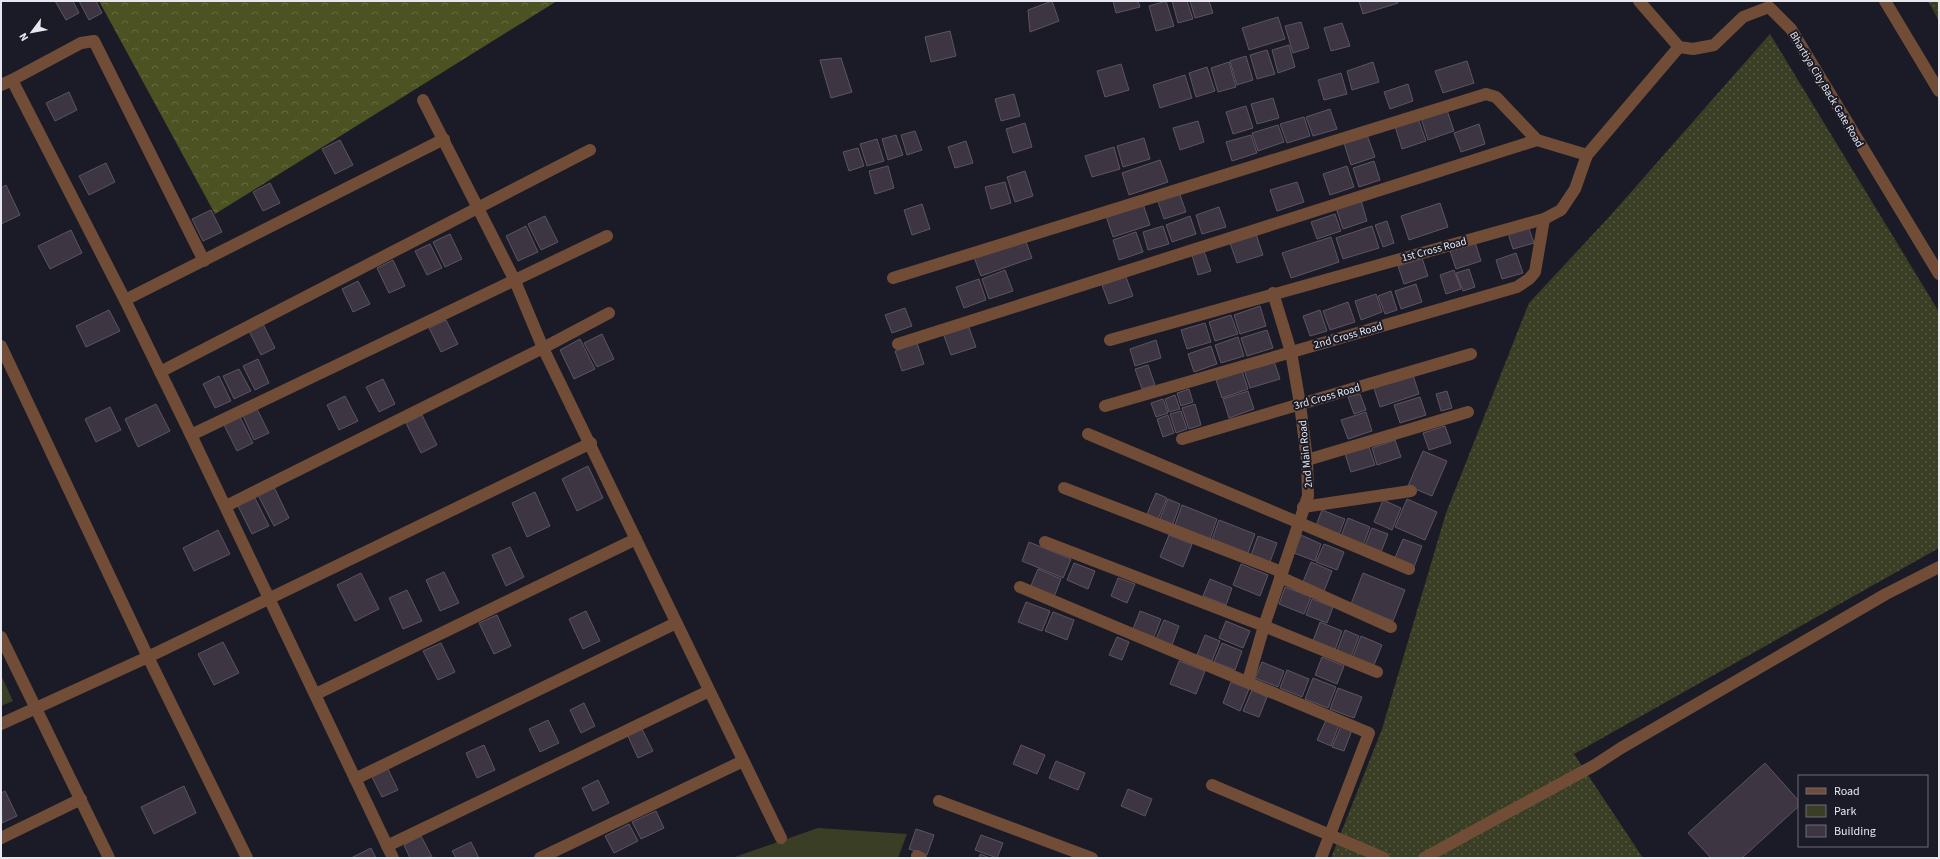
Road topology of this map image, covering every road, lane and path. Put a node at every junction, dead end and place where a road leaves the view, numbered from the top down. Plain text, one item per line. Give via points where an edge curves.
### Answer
1 (1639, 1) edge
2 (1884, 1) edge
3 (1771, 4) edge
4 (1679, 46) junction
5 (7, 83) edge
6 (1939, 91) edge
7 (423, 100) dead end
8 (444, 139) junction
9 (1537, 140) junction
10 (590, 150) dead end
11 (1587, 155) junction
12 (478, 210) junction
13 (1544, 219) junction
14 (606, 236) dead end
15 (204, 261) junction
16 (1939, 274) edge
17 (893, 278) dead end
18 (515, 281) junction
19 (1273, 293) junction
20 (125, 300) junction
21 (609, 313) dead end
22 (1110, 340) dead end
23 (898, 344) dead end
24 (1, 346) edge
25 (543, 348) junction
26 (1290, 352) junction
27 (1471, 354) dead end
28 (160, 372) junction
29 (1300, 404) junction
30 (1105, 406) dead end
31 (1468, 412) dead end
32 (1088, 434) dead end
33 (191, 435) junction
34 (1182, 439) dead end
35 (591, 444) junction
36 (1307, 460) junction
37 (1064, 488) dead end
38 (1411, 491) dead end
39 (226, 506) junction
40 (1303, 507) junction
41 (1298, 523) junction
42 (636, 539) junction
43 (1045, 542) dead end
44 (1939, 567) edge
45 (1409, 569) dead end
46 (1281, 575) junction
47 (1020, 586) dead end
48 (269, 599) junction
49 (676, 622) junction
50 (1264, 626) junction
51 (1391, 627) dead end
52 (1, 637) edge
53 (148, 657) junction
54 (1377, 672) dead end
55 (1248, 681) junction
56 (709, 691) junction
57 (316, 694) junction
58 (36, 707) junction
59 (1, 724) edge
60 (743, 761) junction
61 (355, 779) junction
62 (1212, 785) dead end
63 (81, 799) junction
64 (939, 801) dead end
65 (1331, 836) junction
66 (1, 838) edge
67 (780, 838) dead end
68 (387, 846) junction
69 (109, 858) edge
70 (247, 858) edge
71 (393, 858) edge
72 (540, 858) edge
73 (1092, 858) edge
74 (1321, 858) edge
75 (1384, 858) edge
76 (1424, 858) edge

1 - 4 street
2 - 6 street
3 - 4 street, Bhartiya City Back Gate Road via 1742,17 1714,46 1693,49
3 - 16 street, Bhartiya City Back Gate Road via 1791,29
4 - 11 street, 1st Cross Road
5 - 15 street via 81,43 94,41
5 - 20 street
7 - 8 street
8 - 12 street
8 - 15 street
9 - 11 street
9 - 17 street via 1496,97 1486,94
9 - 23 street
10 - 12 street
11 - 13 street, 1st Cross Road via 1575,189 1561,210
12 - 18 street
12 - 28 street
13 - 19 street, 1st Cross Road
13 - 26 street, 2nd Cross Road via 1535,272 1517,287
14 - 18 street
15 - 20 street
18 - 25 street
18 - 33 street
19 - 22 street, 1st Cross Road
19 - 26 street, 2nd Main Road
20 - 28 street
21 - 25 street
24 - 53 street
25 - 35 street
25 - 39 street
26 - 29 street, 2nd Main Road
26 - 30 street, 2nd Cross Road
27 - 29 street, 3rd Cross Road
28 - 33 street
29 - 34 street, 3rd Cross Road
29 - 36 street, 2nd Main Road
31 - 36 street
32 - 41 street
33 - 39 street
35 - 42 street
35 - 48 street
36 - 40 street, 2nd Main Road via 1308,496
37 - 46 street
38 - 40 street
39 - 48 street
40 - 41 street, 2nd Main Road
41 - 45 street
41 - 46 street, 2nd Main Road
42 - 49 street
42 - 57 street
43 - 50 street
44 - 76 street via 1879,598 1595,765
46 - 50 street, 2nd Main Road
46 - 51 street
47 - 55 street
48 - 53 street
48 - 57 street
49 - 56 street
49 - 61 street
50 - 54 street
50 - 55 street, 2nd Main Road
52 - 58 street
53 - 58 street
53 - 70 street
55 - 65 street via 1369,733
56 - 60 street
56 - 68 street
57 - 61 street
58 - 59 street
58 - 63 street
60 - 67 street
60 - 72 street
61 - 68 street
62 - 65 street
63 - 66 street
63 - 69 street
64 - 73 street
65 - 74 street
65 - 75 street
68 - 71 street

